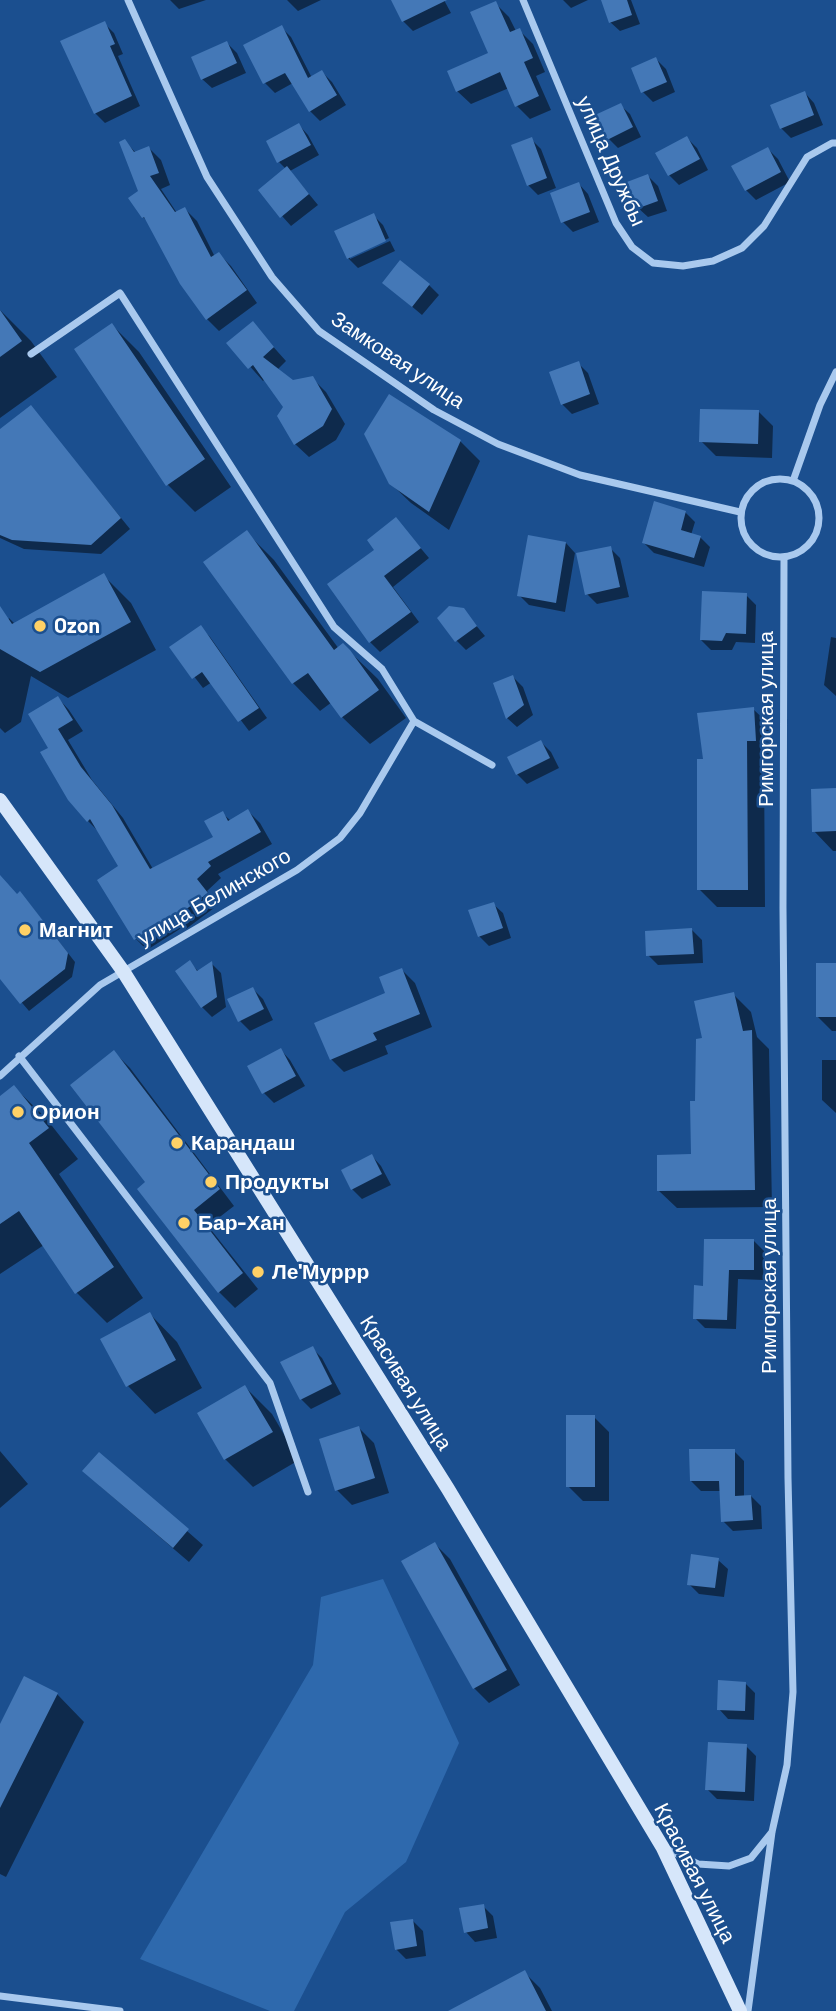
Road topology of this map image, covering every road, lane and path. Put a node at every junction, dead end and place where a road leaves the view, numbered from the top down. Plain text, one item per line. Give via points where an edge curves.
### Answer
1 (128, 0) edge
2 (523, 0) edge
3 (836, 143) edge
4 (31, 354) dead end
5 (836, 372) edge
6 (793, 481) junction
7 (740, 512) junction
8 (784, 558) junction
9 (414, 721) junction
10 (492, 765) dead end
11 (0, 800) edge
12 (123, 971) junction
13 (19, 1056) junction
14 (0, 1076) edge
15 (308, 1492) dead end
16 (772, 1832) junction
17 (663, 1848) junction
18 (0, 1996) edge
19 (120, 2011) edge
20 (740, 2011) edge
21 (748, 2011) edge

1 - 7 street, Замковая улица via 207,177 272,277 319,331 434,410 498,444 580,475
2 - 3 street, улица Дружбы via 615,223 632,247 653,263 683,266 713,261 742,248 764,226 807,157
4 - 9 street via 120,293 334,627 382,669
5 - 6 street
6 - 7 street via 759,484
6 - 8 street via 813,497 819,523 808,547
7 - 8 street via 740,524 751,546 761,554
8 - 16 street, Римгорская улица via 783,949 793,1692 787,1765
9 - 10 street
9 - 12 street, улица Белинского via 340,838 298,870
11 - 12 main road, Красивая улица
12 - 13 street, улица Белинского via 100,985
12 - 17 main road, Красивая улица via 448,1489
13 - 14 street, улица Белинского
13 - 15 street via 270,1383
16 - 17 street via 751,1858 729,1866 698,1864
16 - 21 street, Римгорская улица
17 - 20 main road, Красивая улица
18 - 19 street

